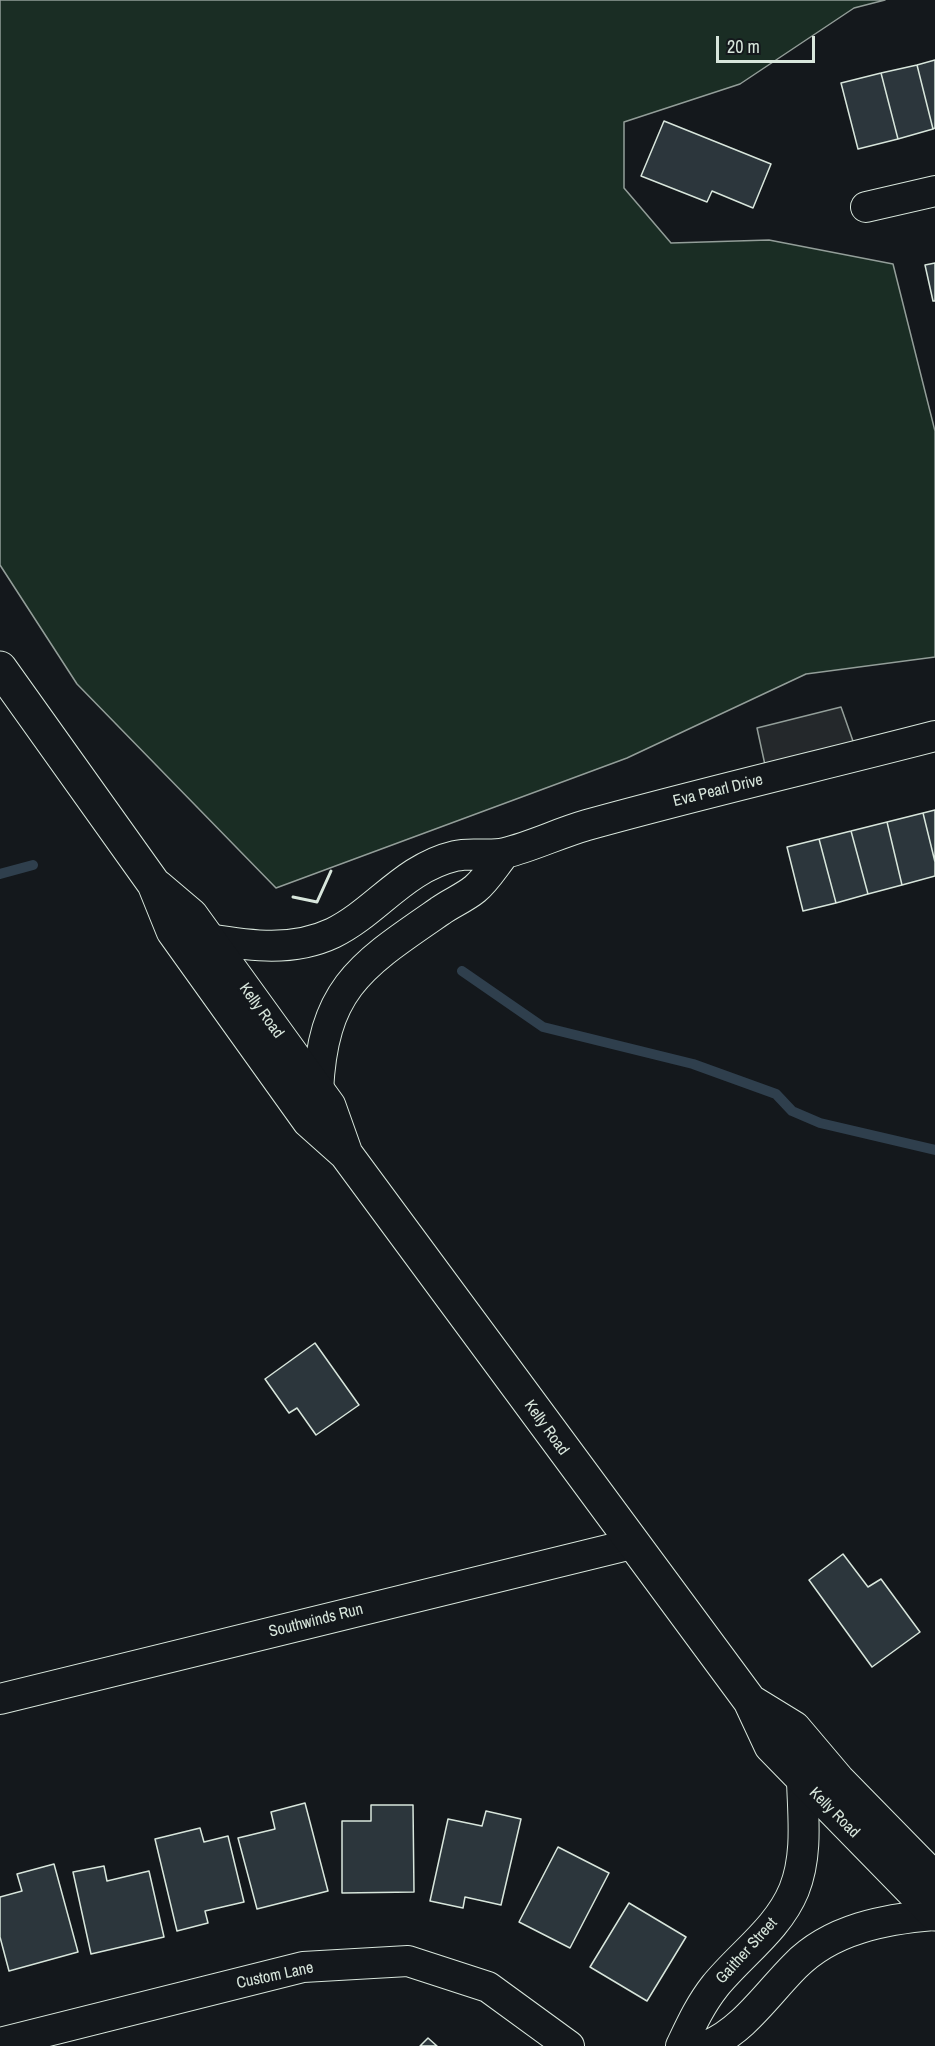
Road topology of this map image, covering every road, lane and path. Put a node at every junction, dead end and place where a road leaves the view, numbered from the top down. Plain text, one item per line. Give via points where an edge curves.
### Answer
1 (935, 191) edge
2 (866, 207) dead end
3 (0, 668) edge
4 (935, 736) edge
5 (504, 854) junction
6 (154, 884) junction
7 (208, 939) junction
8 (318, 1091) junction
9 (346, 1154) junction
10 (632, 1544) junction
11 (0, 1699) edge
12 (750, 1701) junction
13 (802, 1780) junction
14 (935, 1879) edge
15 (935, 1915) edge
16 (0, 2043) edge
17 (569, 2046) edge
18 (681, 2046) edge
19 (707, 2046) edge

1 - 2 street
3 - 6 street, Kelly Road
4 - 5 street, Eva Pearl Drive via 587,825
5 - 7 street, Eva Pearl Drive via 456,855 423,869 334,932 311,941 262,946
5 - 8 street via 476,888 414,929 367,965 350,984 333,1008 325,1032
6 - 7 street, Kelly Road via 191,915
6 - 9 street, Kelly Road via 173,931 309,1121
7 - 8 street, Kelly Road
8 - 9 street, Kelly Road via 329,1106
9 - 10 street, Kelly Road
10 - 11 street, Southwinds Run
10 - 12 street, Kelly Road
12 - 13 street, Kelly Road via 771,1746
12 - 14 street, Kelly Road via 794,1728 838,1780
13 - 15 street, Kelly Road
13 - 18 street, Gaither Street via 803,1846 794,1890 772,1926 716,1986 696,2014
15 - 19 street via 882,1922 823,1944 796,1965 750,2016 722,2040
16 - 17 street, Custom Lane via 303,1967 408,1961 488,1987

